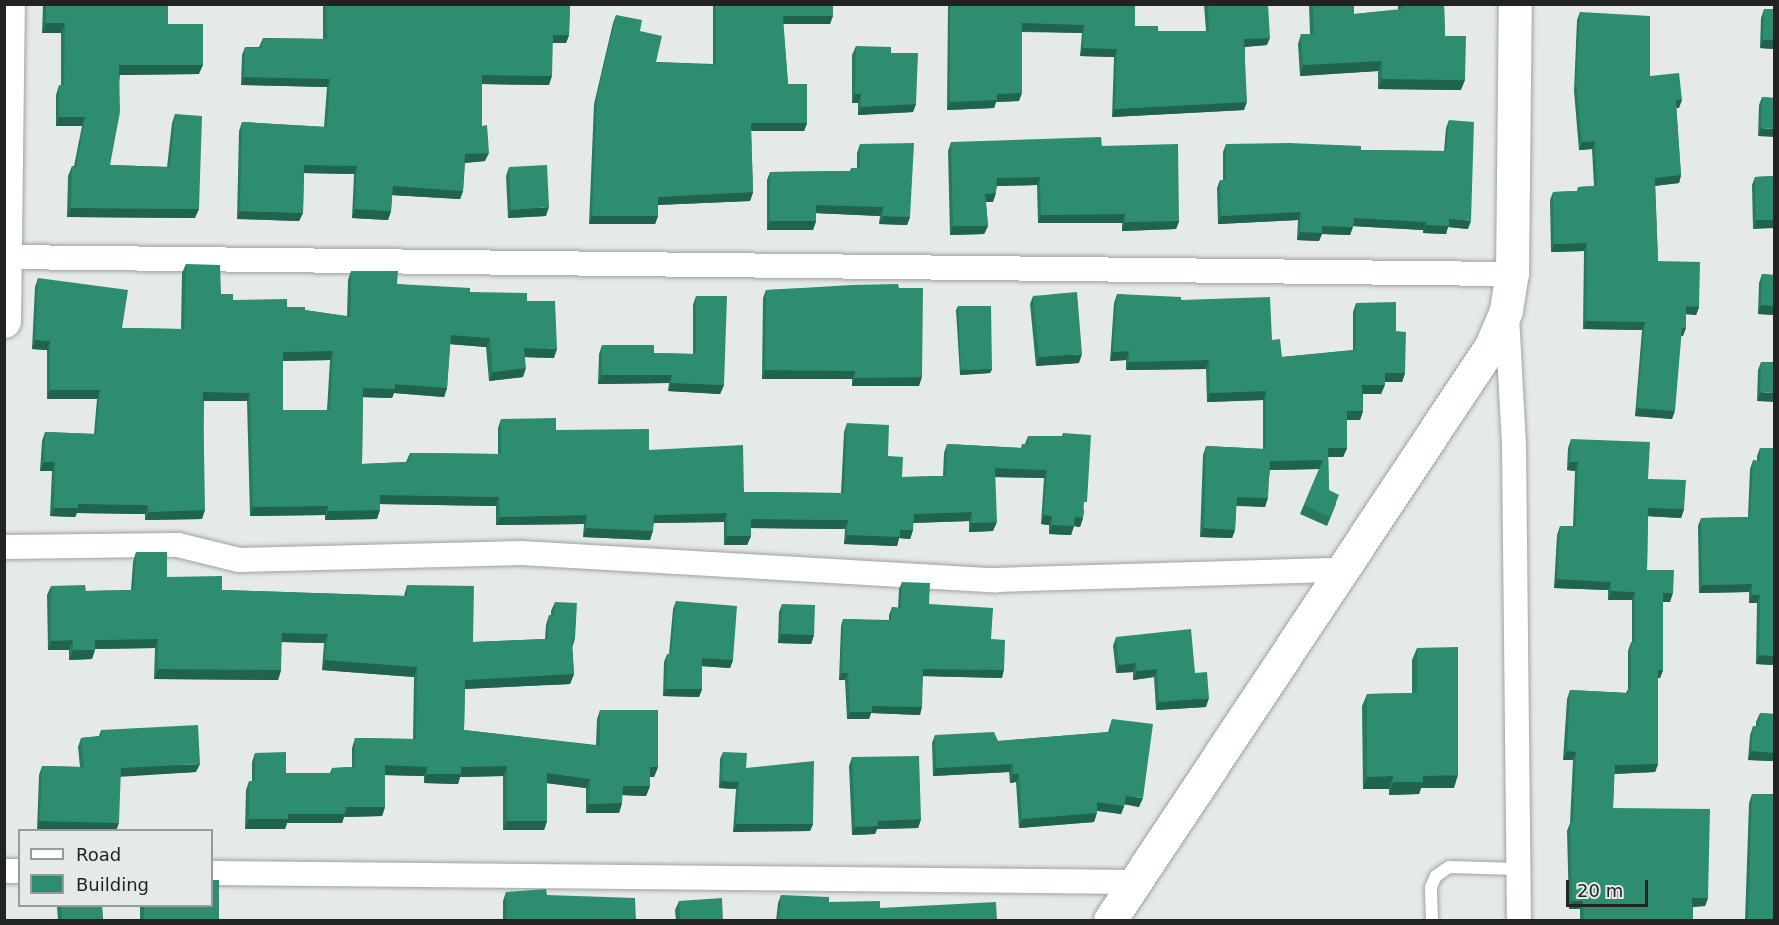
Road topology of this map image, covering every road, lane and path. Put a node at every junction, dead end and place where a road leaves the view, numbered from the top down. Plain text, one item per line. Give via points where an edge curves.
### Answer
1 (8, 4) edge
2 (1515, 4) edge
3 (5, 257) edge
4 (1512, 274) junction
5 (1506, 310) junction
6 (4, 321) edge
7 (4, 547) edge
8 (1340, 570) junction
9 (1518, 869) junction
10 (213, 873) edge
11 (1135, 882) junction
12 (1110, 921) edge
13 (1432, 921) edge
14 (1519, 921) edge

1 - 3 street
2 - 4 street
3 - 4 street
3 - 6 street
4 - 5 street
5 - 8 street via 1491,346 1460,395
5 - 9 street via 1514,446
7 - 8 street via 178,545 239,560 521,554 996,580
8 - 11 street
9 - 13 lane via 1449,867 1436,876 1431,886
9 - 14 street
10 - 11 street
11 - 12 street

